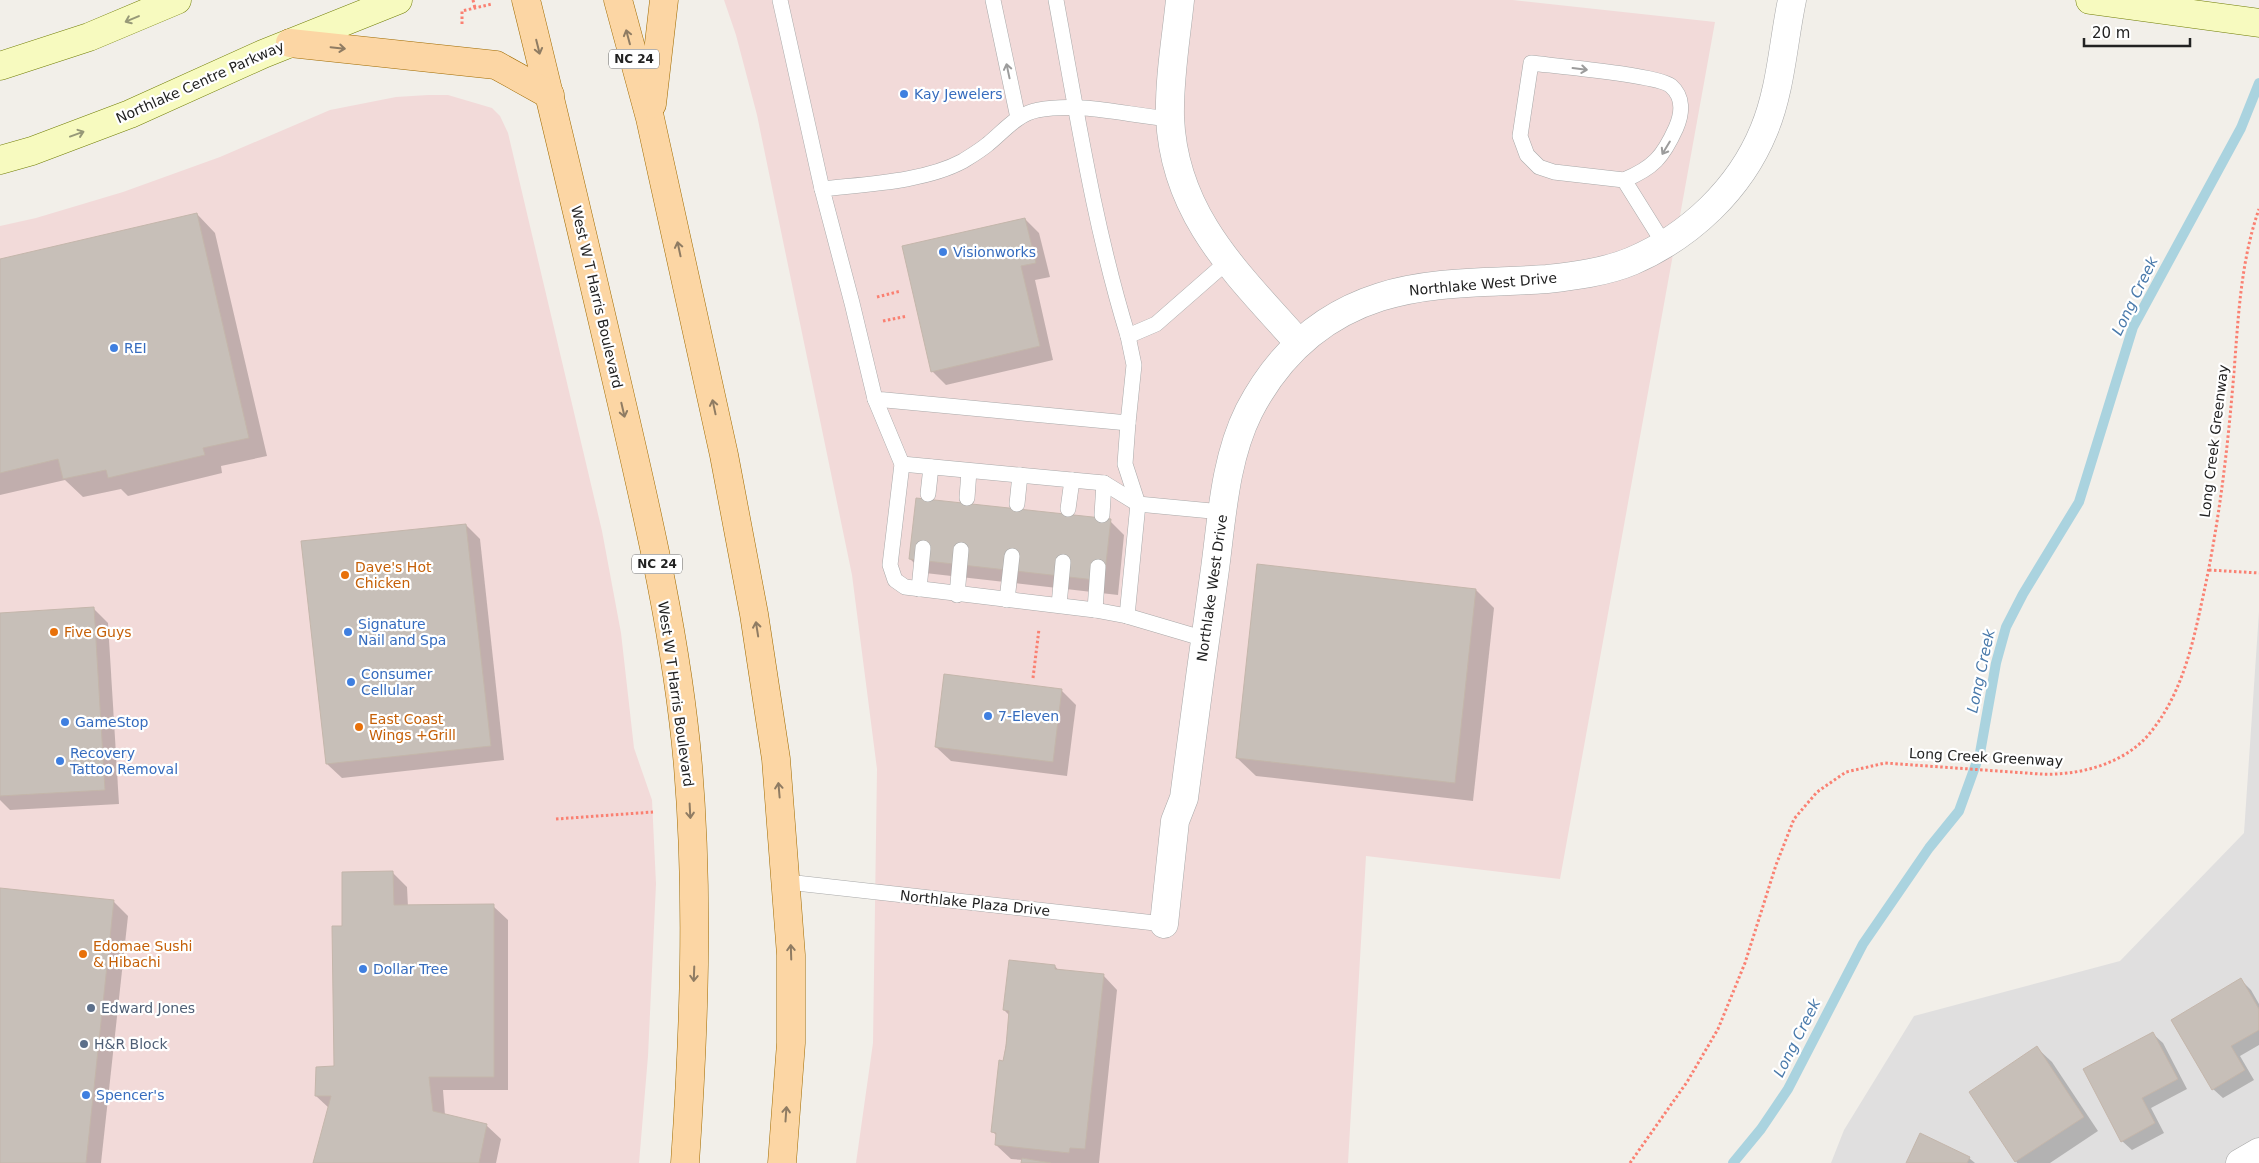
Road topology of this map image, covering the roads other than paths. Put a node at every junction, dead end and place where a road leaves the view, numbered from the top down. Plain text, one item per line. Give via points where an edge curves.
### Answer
1 (177, 0) edge
2 (398, 0) edge
3 (526, 0) edge
4 (618, 0) edge
5 (664, 0) edge
6 (780, 0) edge
7 (992, 0) edge
8 (1056, 0) edge
9 (1180, 0) edge
10 (1792, 0) edge
11 (2090, 0) edge
12 (2259, 23) edge
13 (290, 43) junction
14 (0, 66) edge
15 (550, 95) junction
16 (1076, 107) junction
17 (650, 118) junction
18 (1018, 118) junction
19 (1170, 119) junction
20 (0, 160) edge
21 (1624, 180) junction
22 (822, 189) junction
23 (1664, 244) junction
24 (1228, 261) junction
25 (1128, 336) junction
26 (1299, 343) junction
27 (875, 399) junction
28 (1128, 423) junction
29 (902, 464) junction
30 (931, 467) junction
31 (969, 471) junction
32 (1020, 475) junction
33 (1072, 480) junction
34 (1104, 483) junction
35 (928, 494) dead end
36 (967, 498) dead end
37 (1017, 504) dead end
38 (1138, 504) junction
39 (1068, 508) dead end
40 (1222, 512) junction
41 (1102, 515) dead end
42 (923, 548) dead end
43 (962, 550) dead end
44 (1012, 556) dead end
45 (1063, 562) dead end
46 (1098, 567) dead end
47 (919, 589) junction
48 (957, 595) junction
49 (1007, 600) junction
50 (1059, 606) junction
51 (1095, 610) junction
52 (1127, 616) junction
53 (1205, 639) junction
54 (787, 882) junction
55 (1164, 924) joint
56 (2259, 1152) edge
57 (685, 1163) edge
58 (782, 1163) edge
59 (2240, 1163) edge

1 -> 14 main road via 89,37
2 - 13 main road, Northlake Centre Parkway
3 -> 15 main road, West W T Harris Boulevard / NC 24
17 -> 4 main road, NC 24
5 - 17 main road
6 - 22 lane
18 -> 7 lane
8 - 16 lane
9 - 19 street
10 - 23 street, Northlake West Drive via 1774,98 1764,131 1750,158 1706,214
11 - 12 main road
13 -> 15 main road via 496,65
20 -> 13 main road, Northlake Centre Parkway via 130,114
15 -> 57 main road, West W T Harris Boulevard / NC 24 via 671,630 687,755 695,953
16 - 18 lane via 1038,110
16 - 19 lane
16 - 25 lane via 1085,165
54 -> 17 main road, NC 24 via 776,759 754,614 722,445
18 - 22 lane via 988,145 930,173
19 - 24 street via 1180,174 1191,207 1211,241
21 -> 21 lane via 1554,172 1539,167 1527,155 1520,136 1531,63 1649,78 1670,85 1680,95 1678,124 1659,160 1645,171
21 - 23 lane
22 - 27 lane
23 - 26 street, Northlake West Drive via 1630,262 1591,272 1549,279 1416,289 1379,297 1328,320
24 - 25 lane via 1156,324
24 - 26 street
25 - 28 lane via 1134,365
26 - 40 street, Northlake West Drive via 1265,383 1236,440
27 - 28 lane
27 - 29 lane
28 - 38 lane via 1126,464
29 - 30 lane
29 - 47 lane via 890,565 895,580 905,588
30 - 31 lane
30 - 35 lane
31 - 32 lane
31 - 36 lane
32 - 33 lane
32 - 37 lane
33 - 34 lane
33 - 39 lane
34 - 38 lane
34 - 41 lane
38 - 40 lane
38 - 52 lane
40 - 53 street, Northlake West Drive
42 - 47 lane
43 - 48 lane
44 - 49 lane
45 - 50 lane
46 - 51 lane
47 - 48 lane
48 - 49 lane
49 - 50 lane
50 - 51 lane
51 - 52 lane
52 - 53 lane
53 - 55 street, Northlake West Drive via 1184,798 1176,821
54 - 55 lane, Northlake Plaza Drive
58 -> 54 main road, NC 24 via 791,1043
56 - 59 street

